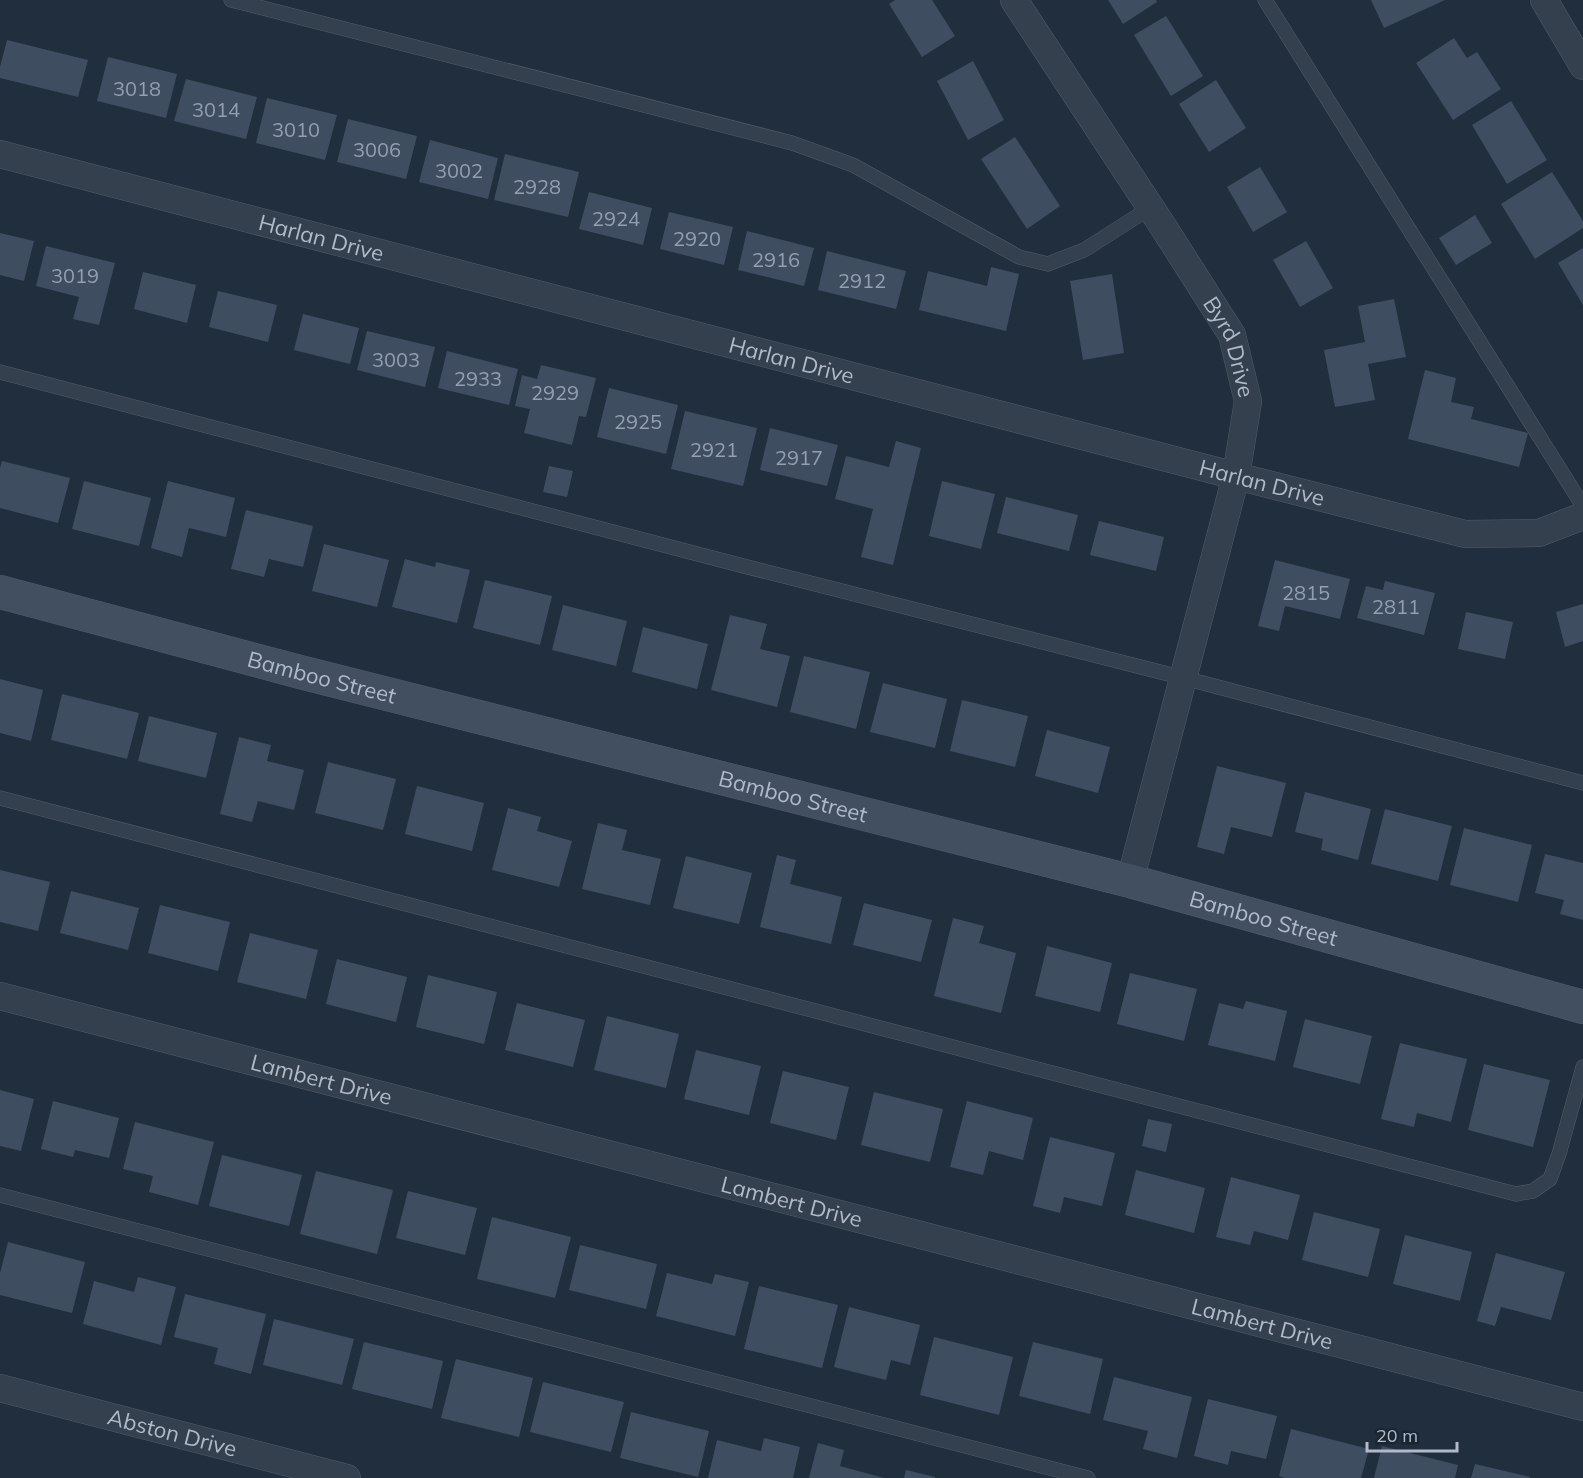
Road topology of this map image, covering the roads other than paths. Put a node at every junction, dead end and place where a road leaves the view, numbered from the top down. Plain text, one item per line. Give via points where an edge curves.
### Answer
1 (231, 0) edge
2 (1014, 0) edge
3 (1265, 0) edge
4 (1544, 0) edge
5 (1583, 66) edge
6 (0, 154) edge
7 (1150, 208) junction
8 (0, 372) edge
9 (1236, 476) junction
10 (1583, 506) edge
11 (1583, 516) edge
12 (0, 592) edge
13 (1184, 678) junction
14 (1583, 783) edge
15 (0, 798) edge
16 (1130, 881) junction
17 (0, 996) edge
18 (1583, 1008) edge
19 (1583, 1067) edge
20 (0, 1195) edge
21 (0, 1388) edge
22 (1583, 1407) edge
23 (347, 1478) edge
24 (1088, 1478) edge

1 - 7 lane via 792,143 853,165 1019,257 1048,264 1084,250
2 - 7 street, Byrd Drive
3 - 10 lane
4 - 5 street
6 - 9 street, Harlan Drive
7 - 9 street, Byrd Drive via 1232,335 1248,401
8 - 13 lane
9 - 11 street, Harlan Drive via 1466,534 1539,533
9 - 13 street, Byrd Drive
12 - 16 street, Bamboo Street via 312,675
13 - 14 lane
13 - 16 street, Byrd Drive
15 - 19 lane via 1516,1194 1533,1191 1550,1179
16 - 18 street, Bamboo Street
17 - 22 street, Lambert Drive
20 - 24 lane
21 - 23 street, Abston Drive

